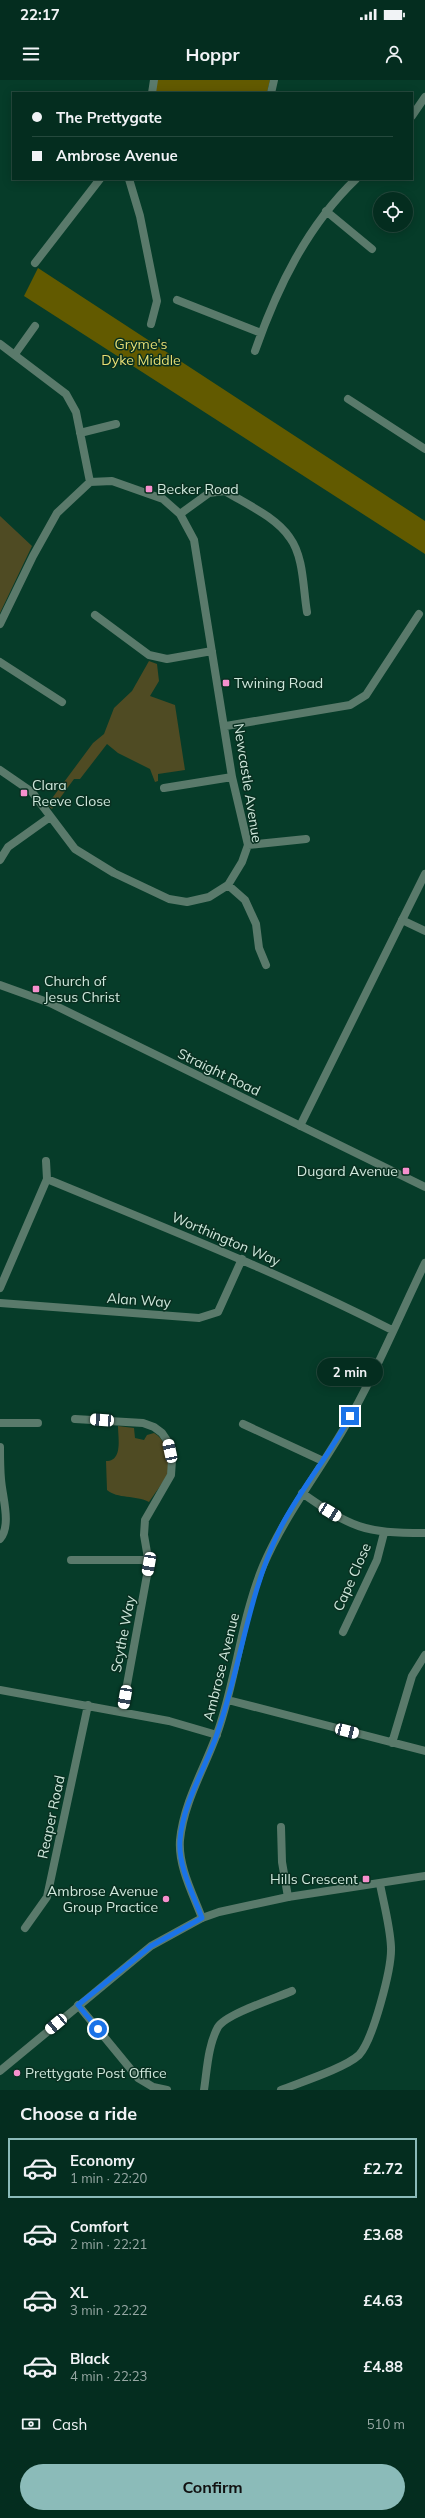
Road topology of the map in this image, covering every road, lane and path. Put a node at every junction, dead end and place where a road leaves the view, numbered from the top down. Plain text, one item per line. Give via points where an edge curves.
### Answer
1 (154, 80) edge
2 (274, 80) edge
3 (152, 92) edge
4 (271, 92) edge
5 (425, 97) edge
6 (413, 115) edge
7 (99, 180) edge
8 (130, 180) edge
9 (355, 180) edge
10 (326, 211) junction
11 (372, 249) dead end
12 (35, 263) dead end
13 (177, 300) dead end
14 (151, 324) dead end
15 (35, 326) dead end
16 (261, 333) junction
17 (0, 344) edge
18 (255, 351) dead end
19 (15, 354) junction
20 (348, 399) dead end
21 (116, 424) dead end
22 (80, 433) junction
23 (425, 449) edge
24 (90, 482) junction
25 (180, 514) junction
26 (307, 612) dead end
27 (419, 614) dead end
28 (95, 615) dead end
29 (0, 624) edge
30 (212, 651) junction
31 (0, 662) edge
32 (62, 702) dead end
33 (226, 726) junction
34 (0, 770) edge
35 (232, 777) junction
36 (164, 788) dead end
37 (50, 817) junction
38 (306, 839) dead end
39 (248, 845) junction
40 (0, 860) edge
41 (425, 874) edge
42 (228, 885) junction
43 (402, 920) junction
44 (425, 931) edge
45 (266, 965) dead end
46 (0, 985) edge
47 (300, 1126) junction
48 (46, 1162) dead end
49 (46, 1179) junction
50 (425, 1187) edge
51 (242, 1259) junction
52 (425, 1264) edge
53 (0, 1288) edge
54 (0, 1303) edge
55 (392, 1330) junction
56 (0, 1415) edge
57 (75, 1419) dead end
58 (0, 1423) edge
59 (38, 1423) dead end
60 (243, 1424) dead end
61 (0, 1447) edge
62 (323, 1461) junction
63 (302, 1492) junction
64 (384, 1533) junction
65 (425, 1533) edge
66 (0, 1540) edge
67 (71, 1560) dead end
68 (149, 1560) junction
69 (343, 1632) dead end
70 (425, 1655) edge
71 (0, 1690) edge
72 (228, 1700) junction
73 (88, 1705) junction
74 (122, 1712) junction
75 (217, 1735) junction
76 (392, 1743) junction
77 (425, 1751) edge
78 (281, 1827) dead end
79 (425, 1876) edge
80 (380, 1884) junction
81 (288, 1897) junction
82 (202, 1918) junction
83 (25, 1928) dead end
84 (292, 1991) dead end
85 (78, 2005) junction
86 (1, 2068) edge
87 (167, 2090) edge
88 (204, 2090) edge
89 (281, 2090) edge

1 - 3 street
2 - 4 street
5 - 6 street
7 - 12 street
8 - 14 street via 140,216 156,301
9 - 10 street
10 - 11 street
10 - 16 street via 292,266
13 - 16 street
15 - 19 street
16 - 18 street
17 - 19 street
19 - 22 street via 66,394 76,412
20 - 23 street
21 - 22 street
22 - 24 street
24 - 25 street, Newcastle Avenue via 112,481 128,486 163,499
24 - 29 street via 57,513
25 - 26 street via 209,493 225,491 281,528 297,552
25 - 30 street, Newcastle Avenue via 194,540
27 - 33 street via 366,695 350,705
28 - 30 street via 149,655 167,659
30 - 33 street, Newcastle Avenue
31 - 32 street
33 - 35 street, Newcastle Avenue
34 - 37 street, Newcastle Avenue via 32,792
35 - 36 street
35 - 39 street, Newcastle Avenue
37 - 40 street via 8,847
37 - 42 street, Newcastle Avenue via 75,849 114,873 169,899 187,902 209,898
38 - 39 street
39 - 42 street, Newcastle Avenue via 242,862
41 - 43 street
42 - 45 street via 245,900 256,924 259,948
43 - 44 street
43 - 47 street
46 - 47 street, Straight Road via 50,1003
47 - 50 street, Straight Road
48 - 49 street
49 - 51 street, Worthington Way
49 - 53 street
51 - 54 street, Alan Way via 218,1312 199,1318
51 - 55 street, Worthington Way via 342,1304
52 - 55 street, Ambrose Avenue
55 - 62 street, Ambrose Avenue via 344,1429
56 - 58 street
57 - 68 street, Scythe Way via 143,1423 162,1433 168,1442 172,1460 171,1475 145,1520 144,1535
58 - 59 street
60 - 62 street
61 - 66 street via 5,1534
62 - 63 street, Ambrose Avenue
63 - 64 street via 349,1523 366,1530
63 - 72 street, Ambrose Avenue via 281,1528 263,1568 251,1602
64 - 65 street
64 - 69 street, Cape Close via 377,1560
67 - 68 street
68 - 74 street, Scythe Way
70 - 76 street via 412,1676
71 - 73 street
72 - 75 street, Ambrose Avenue
72 - 76 street
73 - 74 street
73 - 83 street, Reaper Road via 47,1897
74 - 75 street via 168,1721
75 - 82 street, Ambrose Avenue via 186,1812 180,1840 186,1876
76 - 77 street
78 - 81 street via 282,1862
79 - 80 street
80 - 81 street
80 - 89 street via 391,1949 385,1983 368,2043 358,2055 343,2064
81 - 82 street
82 - 85 street via 151,1946
84 - 88 street via 230,2018 218,2026 209,2057
85 - 86 street
85 - 87 street via 138,2078 153,2087

